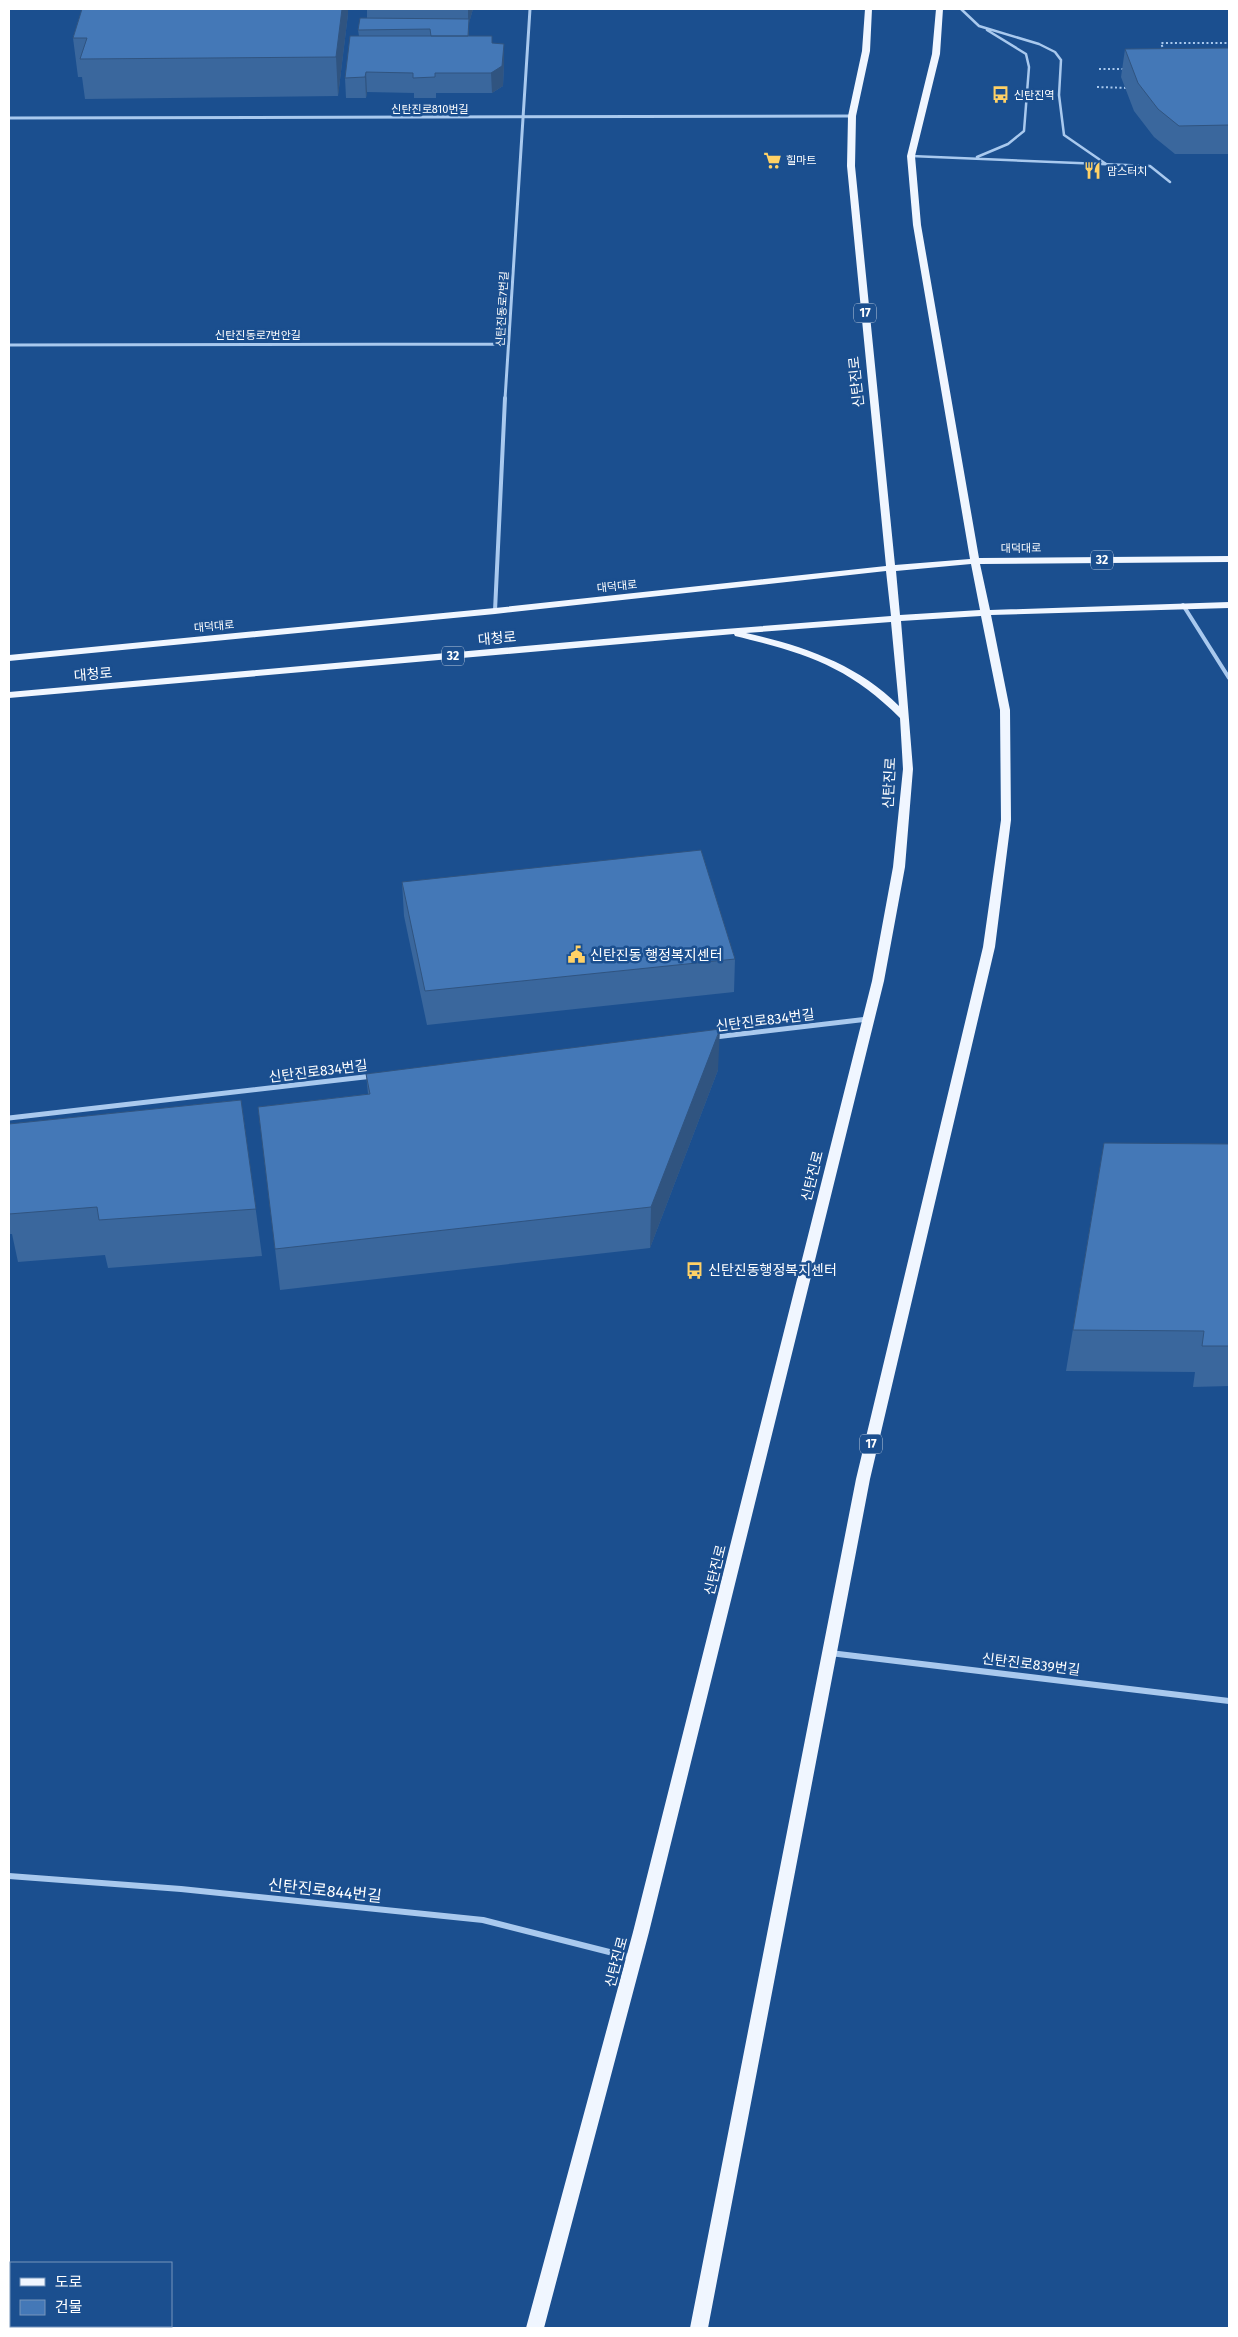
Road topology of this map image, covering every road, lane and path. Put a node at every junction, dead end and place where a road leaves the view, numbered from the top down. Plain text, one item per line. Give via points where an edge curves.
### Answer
1 (530, 9) edge
2 (868, 9) edge
3 (940, 9) edge
4 (961, 9) edge
5 (979, 26) junction
6 (1229, 43) edge
7 (1167, 59) edge
8 (1096, 69) dead end
9 (1134, 70) edge
10 (1113, 88) dead end
11 (1133, 88) edge
12 (852, 116) junction
13 (522, 117) junction
14 (9, 118) edge
15 (911, 156) junction
16 (975, 158) junction
17 (1106, 164) junction
18 (1170, 182) dead end
19 (508, 344) junction
20 (9, 345) edge
21 (1229, 559) edge
22 (975, 561) junction
23 (891, 568) junction
24 (1183, 605) junction
25 (1229, 605) edge
26 (495, 611) junction
27 (986, 612) junction
28 (898, 618) junction
29 (724, 631) junction
30 (9, 658) edge
31 (1229, 678) edge
32 (9, 695) edge
33 (905, 718) junction
34 (868, 1019) junction
35 (710, 1037) edge
36 (384, 1075) edge
37 (9, 1118) edge
38 (830, 1653) junction
39 (1229, 1701) edge
40 (9, 1876) edge
41 (634, 1958) junction
42 (535, 2328) edge
43 (699, 2328) edge

1 - 13 street, 신탄진동로7번길
2 - 12 main road, 신탄진로 / 17 via 866,51
3 - 15 main road, 17 via 936,54
4 - 5 lane
5 - 16 lane via 1026,54 1029,67 1024,131 1008,144
5 - 17 lane via 1055,52 1062,60 1059,96 1064,135
6 - 7 path via 1161,43
8 - 9 path
10 - 11 path
12 - 13 street, 신탄진로810번길
12 - 23 main road, 신탄진로 / 17 via 850,166
13 - 14 street, 신탄진로810번길
13 - 19 street, 신탄진동로7번길
15 - 16 lane
15 - 22 main road, 17 via 917,225
16 - 17 lane
17 - 18 lane via 1150,166
19 - 20 street, 신탄진동로7번안길
19 - 26 street, 신탄진동로7번길
21 - 22 main road, 대덕대로 / 32
22 - 23 main road, 대덕대로 / 32
22 - 27 main road, 17
23 - 26 main road, 대덕대로 / 32
23 - 28 main road, 신탄진로 / 17
24 - 25 main road, 32
24 - 27 main road, 32
24 - 31 street
26 - 30 main road, 대덕대로 / 32
27 - 28 main road, 32
27 - 38 main road, 17 via 1005,710 1006,820 989,947 863,1479
28 - 29 main road, 대청로 / 32
28 - 33 main road, 신탄진로 / 17
29 - 32 main road, 대청로 / 32
29 - 33 main road via 795,649 850,672 872,687
33 - 34 main road, 신탄진로 / 17 via 908,769 898,867
34 - 35 street, 신탄진로834번길
34 - 41 main road, 신탄진로 / 17
36 - 37 street, 신탄진로834번길
38 - 39 street, 신탄진로839번길
38 - 43 main road, 17
40 - 41 street, 신탄진로844번길 via 181,1889 483,1920
41 - 42 main road, 신탄진로 / 17

